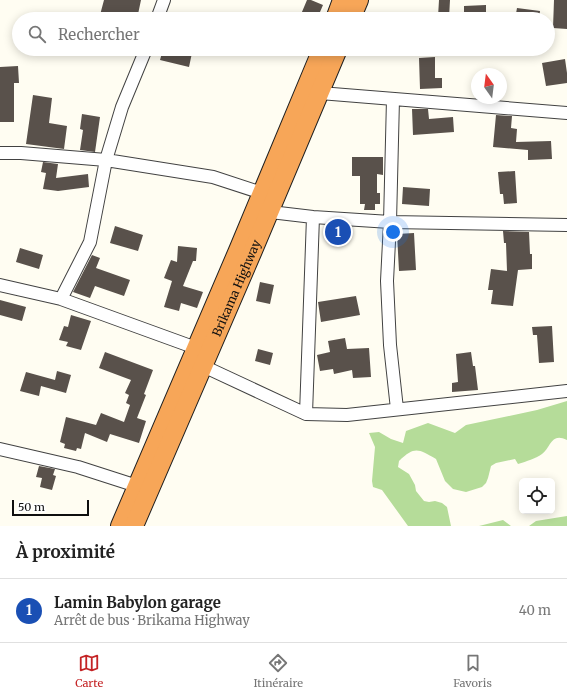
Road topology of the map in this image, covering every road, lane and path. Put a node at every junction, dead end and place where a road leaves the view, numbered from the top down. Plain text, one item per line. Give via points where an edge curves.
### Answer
1 (164, 0) edge
2 (342, 0) edge
3 (358, 0) edge
4 (160, 12) edge
5 (338, 12) edge
6 (354, 12) edge
7 (143, 56) edge
8 (319, 56) edge
9 (335, 56) edge
10 (320, 93) junction
11 (394, 99) junction
12 (567, 113) edge
13 (0, 153) edge
14 (106, 160) junction
15 (262, 193) junction
16 (262, 211) junction
17 (313, 217) junction
18 (390, 222) junction
19 (567, 225) edge
20 (246, 251) junction
21 (0, 285) edge
22 (61, 299) junction
23 (196, 348) junction
24 (203, 366) junction
25 (567, 391) edge
26 (397, 409) junction
27 (306, 414) junction
28 (0, 449) edge
29 (137, 486) junction
30 (120, 526) edge
31 (134, 526) edge

1 - 4 street
2 - 5 highway
3 - 6 highway
7 - 14 street via 122,107
8 - 15 highway, Brikama Highway
9 - 10 highway, Brikama Highway
10 - 11 street
10 - 16 highway, Brikama Highway
11 - 12 street
11 - 18 street
13 - 14 street
14 - 15 street via 213,177
14 - 22 street via 90,242
15 - 16 highway, Brikama Highway
16 - 17 street
16 - 20 highway, Brikama Highway
17 - 18 street
17 - 27 street
18 - 19 street
18 - 26 street via 387,281
20 - 23 highway, Brikama Highway
20 - 24 highway, Brikama Highway
21 - 22 street
22 - 23 street
23 - 29 highway, Brikama Highway
24 - 27 street
24 - 31 highway, Brikama Highway
25 - 26 street
26 - 27 street via 347,414
28 - 29 street via 78,467
29 - 30 highway, Brikama Highway

